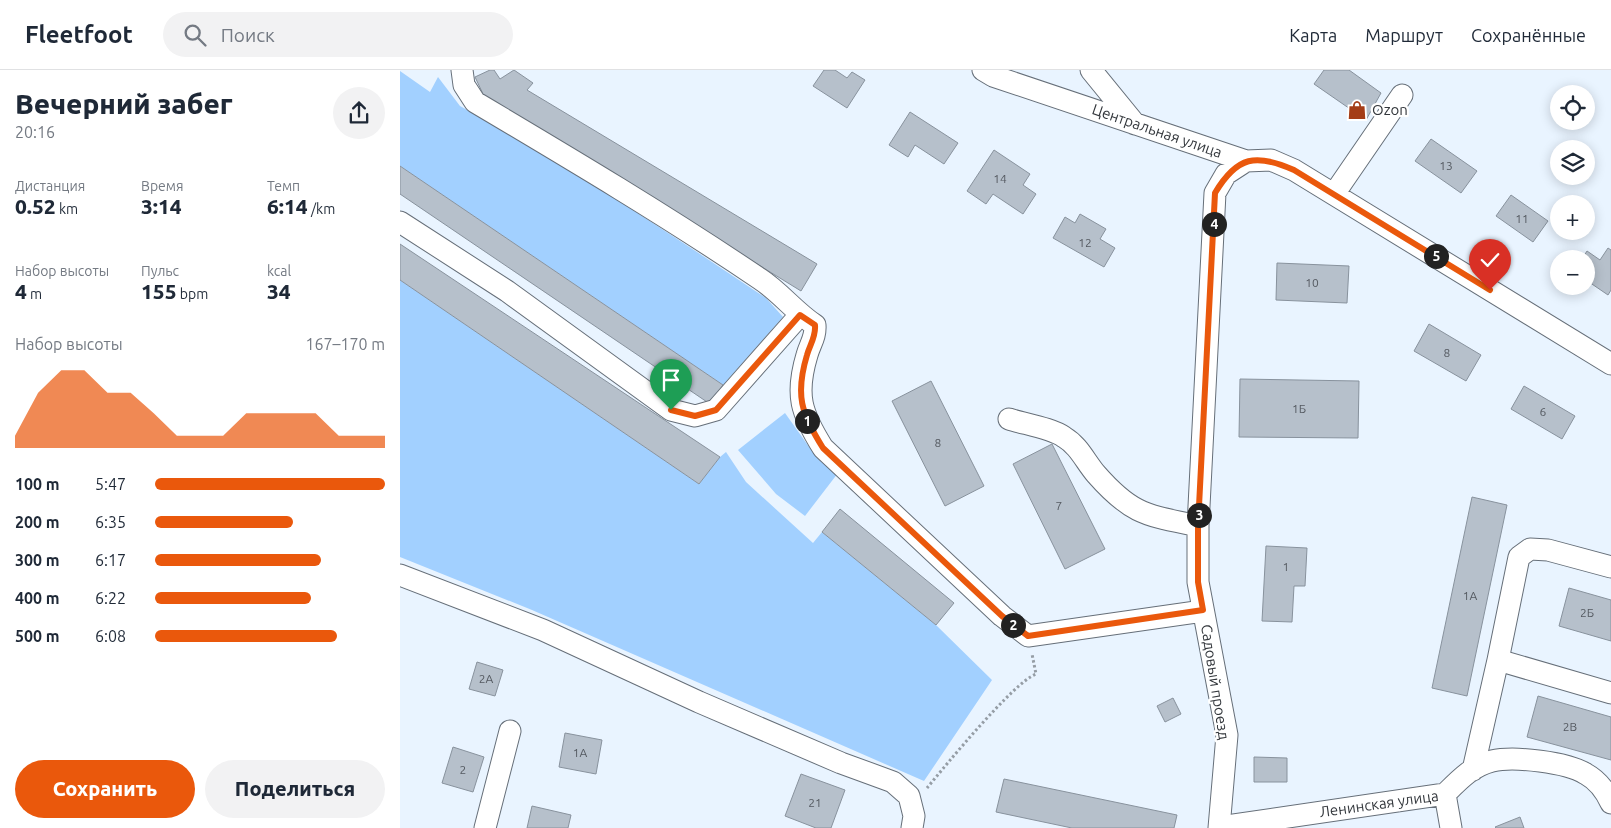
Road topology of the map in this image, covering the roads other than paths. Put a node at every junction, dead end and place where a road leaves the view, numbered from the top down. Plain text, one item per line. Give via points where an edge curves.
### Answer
1 (462, 70) edge
2 (983, 70) edge
3 (1091, 70) edge
4 (1402, 95) dead end
5 (1135, 124) junction
6 (1246, 161) junction
7 (1334, 194) junction
8 (400, 222) edge
9 (800, 315) junction
10 (1611, 364) edge
11 (1009, 419) dead end
12 (1198, 526) junction
13 (1611, 566) edge
14 (400, 574) edge
15 (1203, 610) junction
16 (1498, 660) junction
17 (1611, 693) edge
18 (510, 731) dead end
19 (1473, 770) junction
20 (1445, 794) junction
21 (1611, 803) edge
22 (1220, 827) edge
23 (485, 828) edge
24 (912, 828) edge
25 (1451, 828) edge

1 - 9 street via 464,85 475,102 626,192 763,280
2 - 5 street, Центральная улица
3 - 5 street
4 - 7 street
5 - 6 street, Центральная улица
6 - 7 street, Центральная улица via 1270,160
6 - 12 street, Садовый проезд via 1226,174 1215,193
7 - 10 street, Центральная улица
8 - 9 street via 507,291 671,410 695,416 716,410
9 - 15 street via 815,325 816,335 808,349 800,379 801,403 809,427 823,448 1002,616 1028,636
11 - 12 street via 1062,436 1082,452 1095,472 1128,506 1147,515
12 - 15 street, Садовый проезд via 1198,582
13 - 16 street via 1548,550 1530,549 1519,557
14 - 24 street via 543,630 699,702 893,782 909,796 914,816
15 - 22 street, Садовый проезд via 1227,735
16 - 17 street
16 - 19 street
18 - 23 street
19 - 20 street via 1465,773
19 - 21 street via 1491,762 1516,758 1546,762 1586,774 1606,792
20 - 22 street, Ленинская улица
20 - 25 street, Ленинская улица

